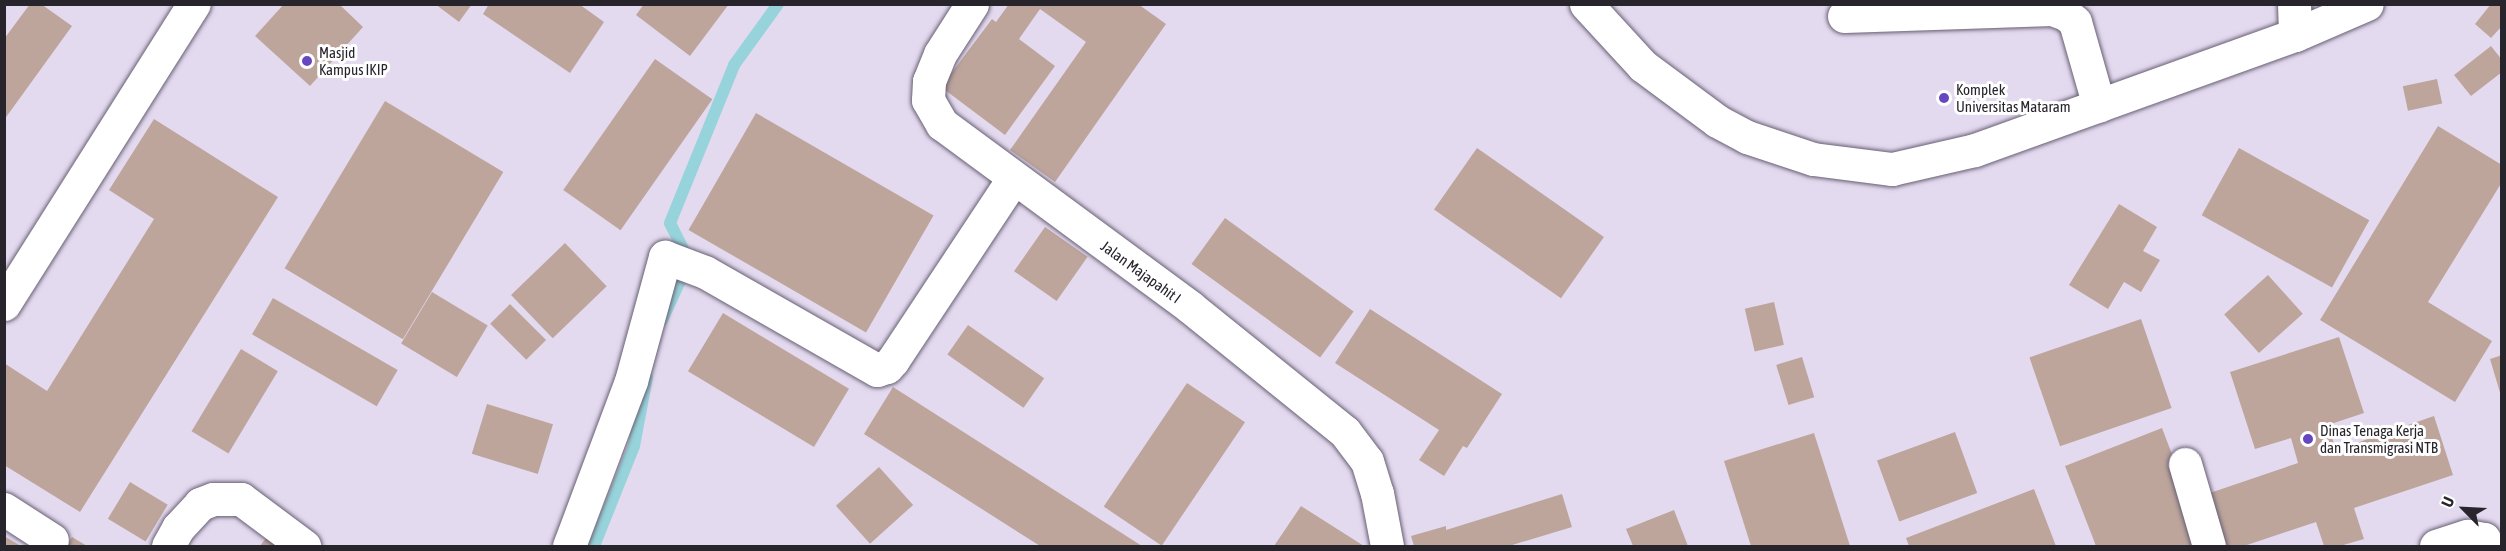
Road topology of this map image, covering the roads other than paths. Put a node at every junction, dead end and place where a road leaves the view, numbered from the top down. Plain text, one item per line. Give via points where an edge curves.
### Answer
1 (194, 4) edge
2 (972, 4) edge
3 (1586, 4) edge
4 (2367, 4) edge
5 (1844, 16) dead end
6 (2295, 20) edge
7 (2099, 106) junction
8 (1013, 179) junction
9 (4, 304) edge
10 (2185, 464) dead end
11 (4, 509) edge
12 (52, 540) dead end
13 (168, 546) edge
14 (304, 546) edge
15 (569, 546) edge
16 (1387, 546) edge
17 (2209, 546) edge
18 (2436, 546) edge
19 (2486, 546) edge

1 - 9 street
2 - 8 street, Jalan Majapahit I via 940,54 929,81 928,100 942,124
3 - 7 street via 1643,66 1717,121 1747,137 1813,159 1892,169 1975,150
4 - 6 street
5 - 7 street via 2052,9 2075,22
6 - 7 street
8 - 15 street via 886,368 877,370 691,267 665,257 631,381
8 - 16 street, Jalan Majapahit I via 1190,307 1345,432 1367,461
10 - 17 street
11 - 12 street
13 - 14 street via 200,504 232,499 241,499
18 - 19 street via 2467,536 2484,539

